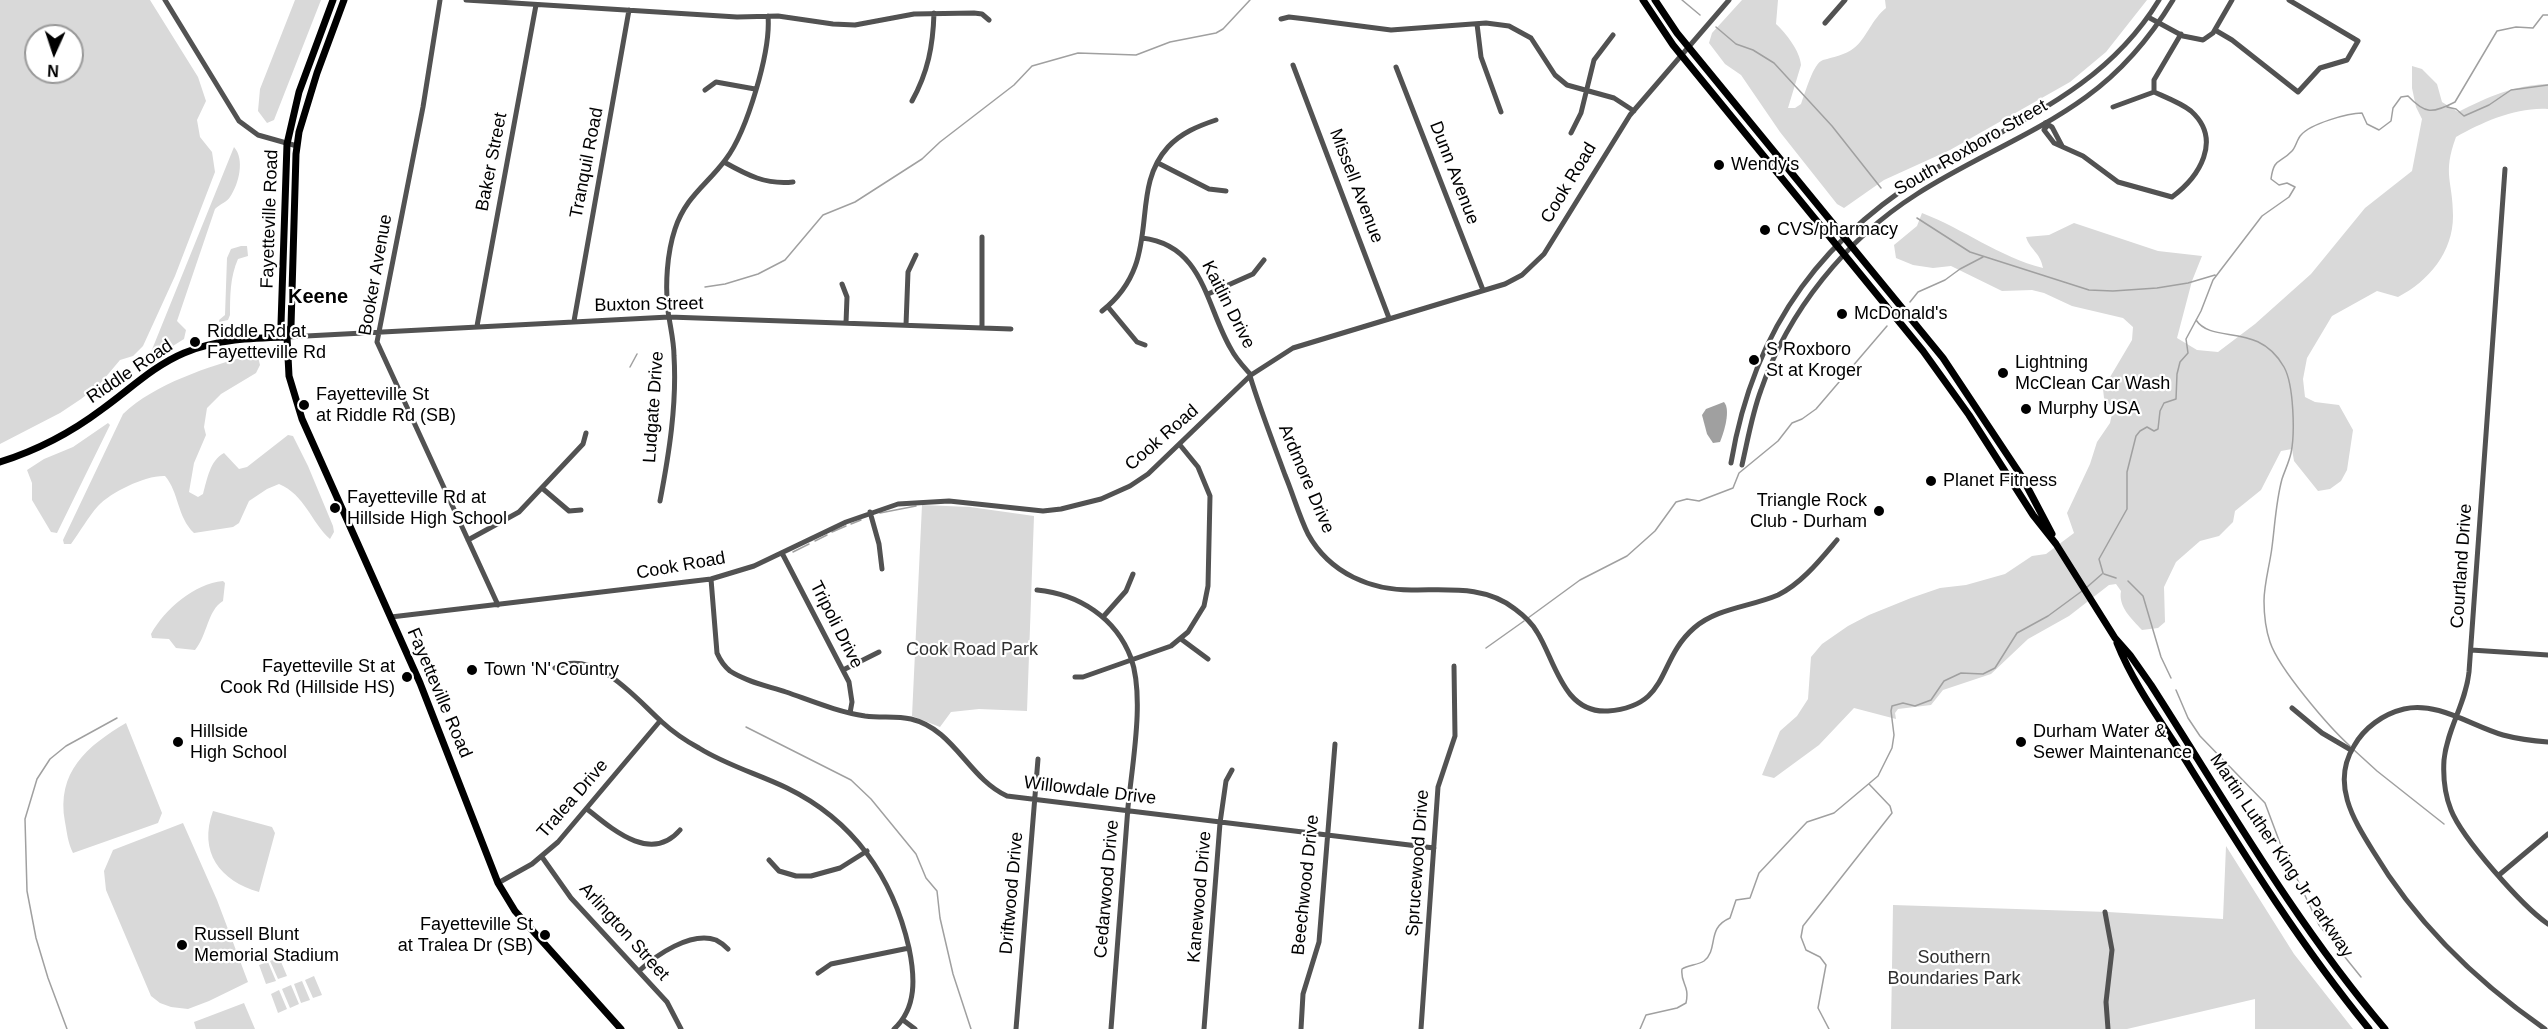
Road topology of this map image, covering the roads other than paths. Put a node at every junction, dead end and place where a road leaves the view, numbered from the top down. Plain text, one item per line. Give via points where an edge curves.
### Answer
1 (165, 0) edge
2 (333, 0) edge
3 (344, 0) edge
4 (440, 0) edge
5 (466, 0) edge
6 (1643, 0) edge
7 (1655, 0) edge
8 (1729, 0) edge
9 (1845, 0) edge
10 (2159, 0) edge
11 (2173, 0) edge
12 (2232, 0) edge
13 (2289, 0) edge
14 (536, 5) junction
15 (629, 10) junction
16 (934, 13) junction
17 (768, 16) junction
18 (2148, 17) junction
19 (1281, 19) dead end
20 (989, 20) dead end
21 (1826, 23) dead end
22 (2159, 23) junction
23 (1478, 24) junction
24 (2216, 30) junction
25 (2181, 34) junction
26 (1613, 35) dead end
27 (1688, 46) junction
28 (1681, 54) junction
29 (1293, 65) dead end
30 (1396, 67) dead end
31 (755, 89) junction
32 (705, 90) dead end
33 (1586, 92) junction
34 (2154, 92) junction
35 (912, 101) dead end
36 (2113, 106) dead end
37 (1634, 111) junction
38 (1500, 112) dead end
39 (1216, 120) dead end
40 (2045, 124) junction
41 (1571, 133) dead end
42 (287, 144) junction
43 (297, 146) junction
44 (724, 162) junction
45 (1158, 163) junction
46 (2505, 169) dead end
47 (793, 182) dead end
48 (1226, 191) dead end
49 (1845, 236) junction
50 (982, 237) dead end
51 (1142, 238) junction
52 (1837, 244) junction
53 (1853, 246) junction
54 (1846, 254) junction
55 (915, 255) dead end
56 (1264, 260) dead end
57 (842, 284) dead end
58 (1483, 290) junction
59 (1208, 294) junction
60 (669, 317) junction
61 (1389, 318) junction
62 (574, 321) junction
63 (846, 323) junction
64 (906, 325) junction
65 (477, 326) junction
66 (982, 328) junction
67 (1011, 329) dead end
68 (378, 331) junction
69 (287, 337) junction
70 (1145, 345) dead end
71 (1251, 376) junction
72 (586, 433) dead end
73 (1180, 445) junction
74 (0, 462) edge
75 (1731, 463) dead end
76 (1742, 465) dead end
77 (542, 488) junction
78 (660, 501) dead end
79 (581, 510) dead end
80 (870, 512) junction
81 (468, 540) junction
82 (1837, 540) dead end
83 (2056, 544) junction
84 (782, 553) junction
85 (882, 569) dead end
86 (1134, 574) dead end
87 (711, 579) junction
88 (1037, 590) dead end
89 (498, 605) junction
90 (1103, 617) junction
91 (391, 618) junction
92 (2115, 638) junction
93 (1181, 639) junction
94 (2471, 650) junction
95 (879, 652) dead end
96 (2548, 655) edge
97 (1208, 659) dead end
98 (1131, 660) junction
99 (1455, 666) dead end
100 (555, 668) dead end
101 (843, 670) junction
102 (1075, 677) dead end
103 (2292, 708) dead end
104 (850, 713) junction
105 (2456, 718) junction
106 (660, 721) junction
107 (2548, 742) edge
108 (1335, 744) dead end
109 (2351, 750) junction
110 (1038, 759) dead end
111 (1232, 770) dead end
112 (1035, 800) junction
113 (587, 809) junction
114 (1128, 811) junction
115 (1221, 822) junction
116 (680, 831) dead end
117 (2548, 834) edge
118 (1328, 835) junction
119 (1434, 848) junction
120 (867, 851) junction
121 (542, 857) junction
122 (769, 860) dead end
123 (2499, 875) junction
124 (498, 883) junction
125 (2105, 912) dead end
126 (2548, 924) edge
127 (909, 948) junction
128 (728, 949) dead end
129 (639, 971) junction
130 (818, 973) dead end
131 (903, 1020) junction
132 (621, 1029) edge
133 (681, 1029) edge
134 (894, 1029) edge
135 (915, 1029) edge
136 (1016, 1029) edge
137 (1111, 1029) edge
138 (1204, 1029) edge
139 (1300, 1029) edge
140 (1421, 1029) edge
141 (2108, 1029) edge
142 (2369, 1029) edge
143 (2385, 1029) edge
144 (2545, 1029) edge

1 - 42 street via 239,121 258,135
2 - 42 main road, Fayetteville Road via 299,92
3 - 43 main road, Fayetteville Road via 306,106
4 - 68 street, Booker Avenue
5 - 14 street
6 - 28 main road, Martin Luther King Jr Parkway
7 - 27 main road, Martin Luther King Jr Parkway
8 - 27 street, Cook Road
9 - 21 street
10 - 18 street, South Roxboro Street
11 - 22 street, South Roxboro Street
12 - 24 street
13 - 24 street via 2358,41 2347,60 2320,68 2298,92
14 - 15 street
14 - 65 street, Baker Street
15 - 17 street
15 - 62 street, Tranquil Road
16 - 17 street via 897,15 855,25
16 - 20 street via 982,14
16 - 35 street via 932,51
17 - 31 street, Ludgate Drive via 768,40
18 - 22 street
18 - 49 street, South Roxboro Street via 2121,51 2079,87 1902,190
19 - 23 street via 1391,30
22 - 25 street
22 - 40 street, South Roxboro Street via 2098,88
23 - 33 street via 1509,26 1525,33 1561,80
23 - 38 street via 1481,57
24 - 25 street via 2203,40
25 - 34 street via 2154,80
26 - 33 street via 1596,56
27 - 28 street, Cook Road
27 - 49 main road, Martin Luther King Jr Parkway
28 - 37 street, Cook Road
28 - 52 main road, Martin Luther King Jr Parkway
29 - 61 street, Missell Avenue
30 - 58 street, Dunn Avenue
31 - 32 street via 716,82
31 - 44 street, Ludgate Drive via 745,124
33 - 37 street via 1614,99
33 - 41 street
34 - 36 street
34 - 40 street via 2190,111 2204,133 2204,161 2186,187 2172,197 2118,182 2089,159 2062,146 2052,127
37 - 58 street, Cook Road via 1544,254 1522,275
39 - 45 street via 1181,135
40 - 53 street, South Roxboro Street via 1918,194
42 - 43 street
42 - 69 main road, Fayetteville Road via 281,324
43 - 69 main road, Fayetteville Road via 291,326
44 - 47 street via 754,178
44 - 60 street, Ludgate Drive via 694,194 676,228 670,256
45 - 48 street via 1209,189
45 - 51 street via 1150,184
46 - 94 street, Courtland Drive
49 - 52 street, South Roxboro Street
49 - 53 main road, Martin Luther King Jr Parkway
50 - 66 street
51 - 59 street, Kaitlin Drive via 1165,244 1181,255
51 - 70 street via 1135,271 1105,309 1137,342
52 - 54 main road, Martin Luther King Jr Parkway
52 - 75 street, South Roxboro Street via 1801,287 1766,345 1747,391
53 - 54 street, South Roxboro Street
53 - 83 main road, Martin Luther King Jr Parkway via 1962,385 2022,477
54 - 76 street, South Roxboro Street via 1818,286 1780,346 1755,407
54 - 83 main road, Martin Luther King Jr Parkway via 1945,381
55 - 64 street via 908,272
56 - 59 street via 1253,274
57 - 63 street via 847,297
58 - 61 street, Cook Road
59 - 71 street, Kaitlin Drive via 1231,349
60 - 62 street, Buxton Street
60 - 63 street, Buxton Street
60 - 78 street, Ludgate Drive via 675,378
61 - 71 street, Cook Road via 1293,348
62 - 65 street, Buxton Street
63 - 64 street, Buxton Street
64 - 66 street, Buxton Street
65 - 68 street, Buxton Street
66 - 67 street, Buxton Street
68 - 69 street, Buxton Street
68 - 81 street, Booker Avenue via 379,347
69 - 74 main road, Riddle Road via 230,340 186,352 161,365 68,433
69 - 91 main road, Fayetteville Road via 289,376 302,419
71 - 73 street, Cook Road
71 - 82 street, Ardmore Drive via 1307,531 1331,562 1366,584 1386,589 1467,591 1503,600 1536,630 1569,695 1597,710 1635,706 1647,699 1676,649 1695,627 1782,592 1812,570
72 - 77 street via 583,444
73 - 80 street, Cook Road via 1130,486 1069,507 1031,510 929,500
73 - 93 street via 1203,476 1211,507 1207,597 1199,617
77 - 79 street via 569,511
77 - 81 street via 519,512
80 - 84 street, Cook Road
80 - 85 street
81 - 89 street, Booker Avenue
83 - 92 main road, Martin Luther King Jr Parkway
84 - 87 street, Cook Road
84 - 101 street, Tripoli Drive
86 - 90 street via 1126,591
87 - 89 street, Cook Road
87 - 104 street, Willowdale Drive via 716,646 725,667 755,682
88 - 90 street, Cedarwood Drive via 1073,598
89 - 91 street, Cook Road
90 - 98 street, Cedarwood Drive via 1121,639
91 - 124 main road, Fayetteville Road
92 - 142 main road, Martin Luther King Jr Parkway via 2141,691 2263,885
92 - 143 main road, Martin Luther King Jr Parkway via 2151,685 2297,913
93 - 97 street
93 - 98 street
94 - 96 street
94 - 105 street, Courtland Drive via 2468,685
95 - 101 street
98 - 102 street
98 - 114 street, Cedarwood Drive via 1137,695
99 - 119 street, Sprucewood Drive via 1455,736 1438,787
100 - 106 street via 564,663 576,664 612,677
101 - 104 street, Tripoli Drive via 852,692
103 - 109 street
104 - 112 street, Willowdale Drive via 911,719 929,726 996,790 1007,796
105 - 107 street via 2504,735
105 - 109 street via 2426,708 2393,712 2367,729
105 - 123 street, Courtland Drive via 2444,760 2451,809 2465,835
106 - 113 street, Tralea Drive
106 - 120 street via 701,750 816,804
108 - 118 street, Beechwood Drive
109 - 144 street via 2344,778 2348,806 2396,886 2430,931 2463,963
110 - 112 street, Driftwood Drive
111 - 115 street, Kanewood Drive via 1226,781
112 - 114 street, Willowdale Drive
112 - 136 street, Driftwood Drive
113 - 116 street via 614,831 639,843 663,843
113 - 121 street, Tralea Drive
114 - 115 street, Willowdale Drive
114 - 137 street, Cedarwood Drive
115 - 118 street, Willowdale Drive
115 - 138 street, Kanewood Drive
117 - 123 street
118 - 119 street, Willowdale Drive
118 - 139 street, Beechwood Drive via 1319,942 1303,994
119 - 140 street, Sprucewood Drive
120 - 122 street via 840,868 812,876 779,871
120 - 127 street via 895,900
121 - 124 street, Tralea Drive
121 - 129 street, Arlington Street via 571,898
123 - 126 street, Courtland Drive
124 - 132 main road, Fayetteville Road via 515,911
125 - 141 street via 2112,950 2106,1002
127 - 130 street via 831,964
127 - 131 street via 914,984
128 - 129 street via 717,940 687,942 662,952
129 - 133 street, Arlington Street via 667,1002
131 - 134 street
131 - 135 street

